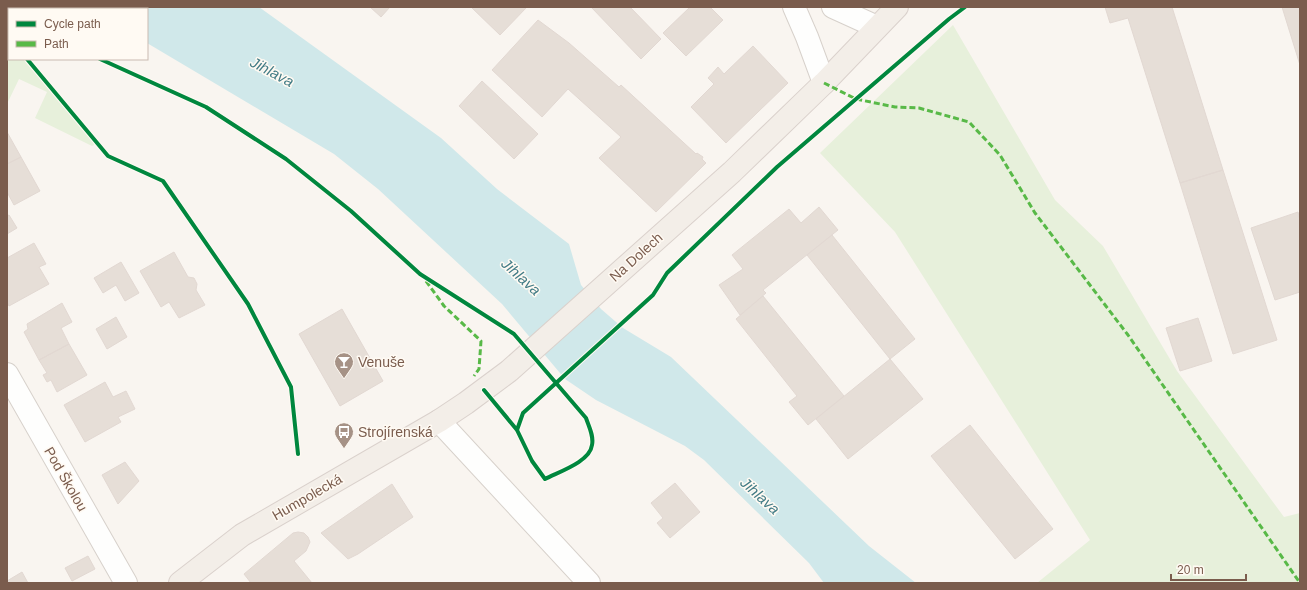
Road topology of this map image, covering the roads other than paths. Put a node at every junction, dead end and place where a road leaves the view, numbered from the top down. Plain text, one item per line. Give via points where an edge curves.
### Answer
1 (794, 7) edge
2 (833, 7) edge
3 (897, 7) edge
4 (877, 27) junction
5 (824, 83) junction
6 (7, 374) edge
7 (439, 421) junction
8 (126, 583) edge
9 (180, 583) edge
10 (589, 583) edge

1 - 5 street via 808,36
2 - 4 street
3 - 4 main road, Na Dolech
4 - 5 main road, Na Dolech
5 - 7 main road, Na Dolech via 732,172 509,371
6 - 8 street, Pod Školou
7 - 9 main road, Humpolecká via 242,535
7 - 10 street

